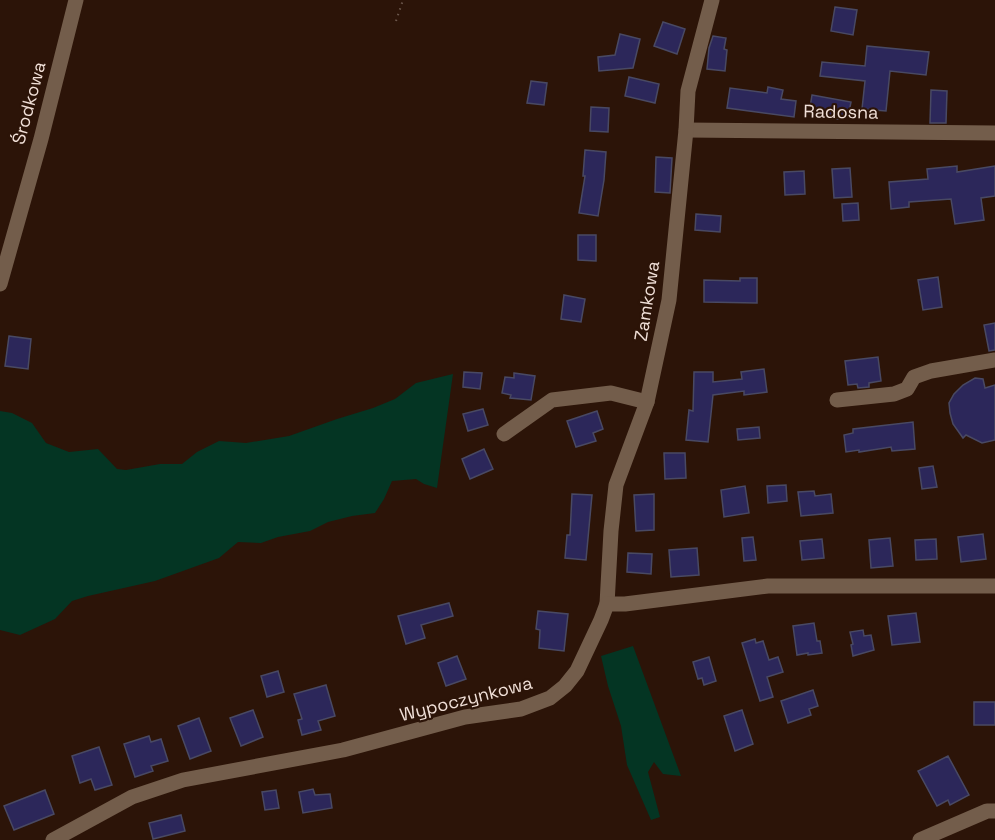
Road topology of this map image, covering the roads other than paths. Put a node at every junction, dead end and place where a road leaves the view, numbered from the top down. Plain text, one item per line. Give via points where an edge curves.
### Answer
1 (76, 0) edge
2 (712, 0) edge
3 (686, 130) junction
4 (995, 133) edge
5 (0, 284) edge
6 (995, 360) edge
7 (837, 400) dead end
8 (647, 402) junction
9 (504, 434) dead end
10 (995, 586) edge
11 (607, 604) junction
12 (991, 811) edge
13 (53, 840) edge
14 (920, 840) edge

1 - 5 street, Środkowa
2 - 3 street, Zamkowa via 688,91
3 - 4 street, Radosna
3 - 8 street, Zamkowa via 669,300
6 - 7 street via 931,371 914,377 907,389 894,394
8 - 9 street via 612,393 552,400
8 - 11 street, Zamkowa via 616,485
10 - 11 street via 768,586
11 - 13 street, Wypoczynkowa via 577,671 550,698 520,709 465,717 343,750 183,780 132,797
12 - 14 street

